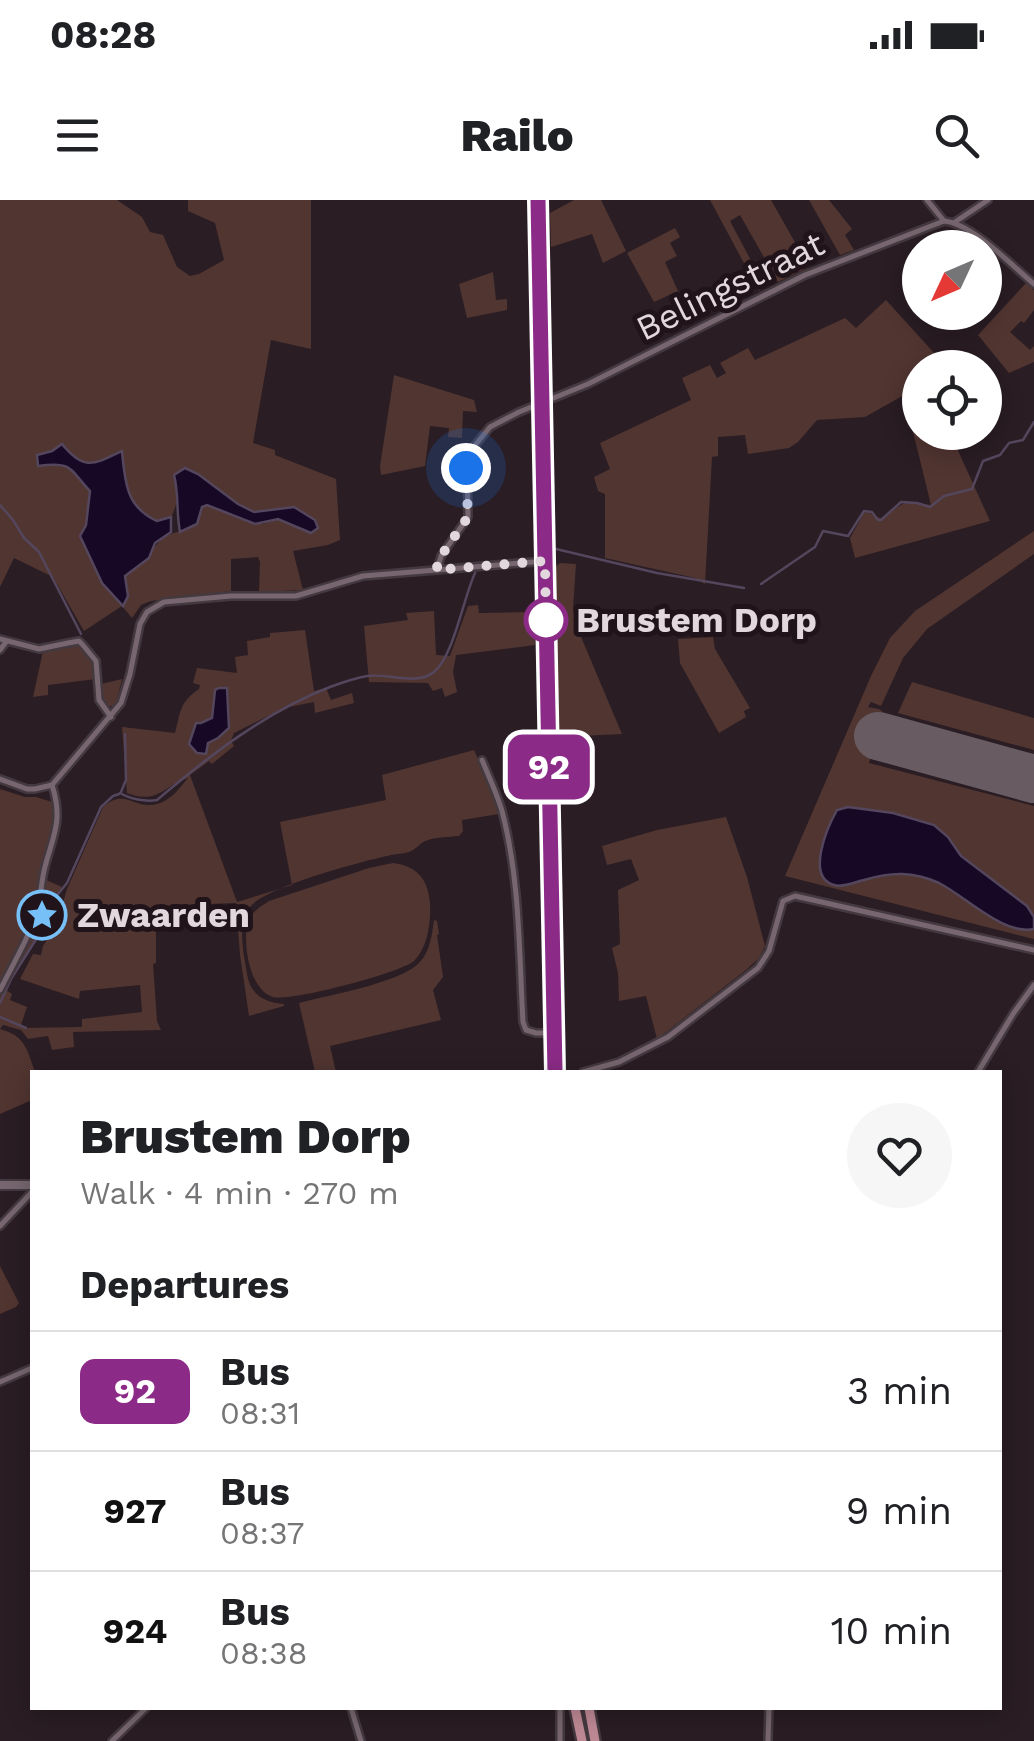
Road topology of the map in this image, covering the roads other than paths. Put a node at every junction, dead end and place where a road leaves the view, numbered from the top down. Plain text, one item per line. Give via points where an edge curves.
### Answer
1 (538, 200) edge
2 (927, 200) edge
3 (988, 200) edge
4 (944, 221) junction
5 (955, 222) junction
6 (1034, 284) edge
7 (541, 404) junction
8 (545, 561) junction
9 (436, 570) junction
10 (3, 640) edge
11 (0, 650) edge
12 (111, 717) junction
13 (482, 760) dead end
14 (0, 779) edge
15 (52, 785) junction
16 (1034, 950) edge
17 (1034, 985) edge
18 (0, 990) edge
19 (554, 1033) junction
20 (555, 1070) edge
21 (590, 1070) edge
22 (979, 1070) edge
23 (0, 1185) edge
24 (30, 1189) edge
25 (30, 1191) edge
26 (0, 1226) edge
27 (30, 1369) edge
28 (0, 1382) edge
29 (144, 1710) edge
30 (352, 1710) edge
31 (560, 1710) edge
32 (575, 1710) edge
33 (589, 1710) edge
34 (768, 1710) edge
35 (112, 1741) edge
36 (361, 1741) edge
37 (560, 1741) edge
38 (582, 1741) edge
39 (595, 1741) edge
40 (768, 1741) edge

1 - 7 main road
2 - 4 street
3 - 5 street
4 - 5 street
4 - 7 street, Belingstraat via 805,275
5 - 6 street
7 - 8 main road
7 - 9 street, Belingstraat via 498,422 472,450 468,517
8 - 9 street
8 - 19 main road
9 - 12 street via 363,576 296,596 156,606 140,624 126,690
10 - 11 street
10 - 12 street via 39,648 79,641 96,661 99,700
12 - 15 street
13 - 19 street via 510,850 523,1022 526,1030
14 - 15 street via 34,789
15 - 18 street via 58,823 38,907
16 - 21 street via 795,896 783,902 758,968 651,1048
17 - 22 street
19 - 20 main road
23 - 24 main road
25 - 26 street
27 - 28 street
29 - 35 street
30 - 36 street
31 - 37 street
32 - 38 main road
33 - 39 main road
34 - 40 street

